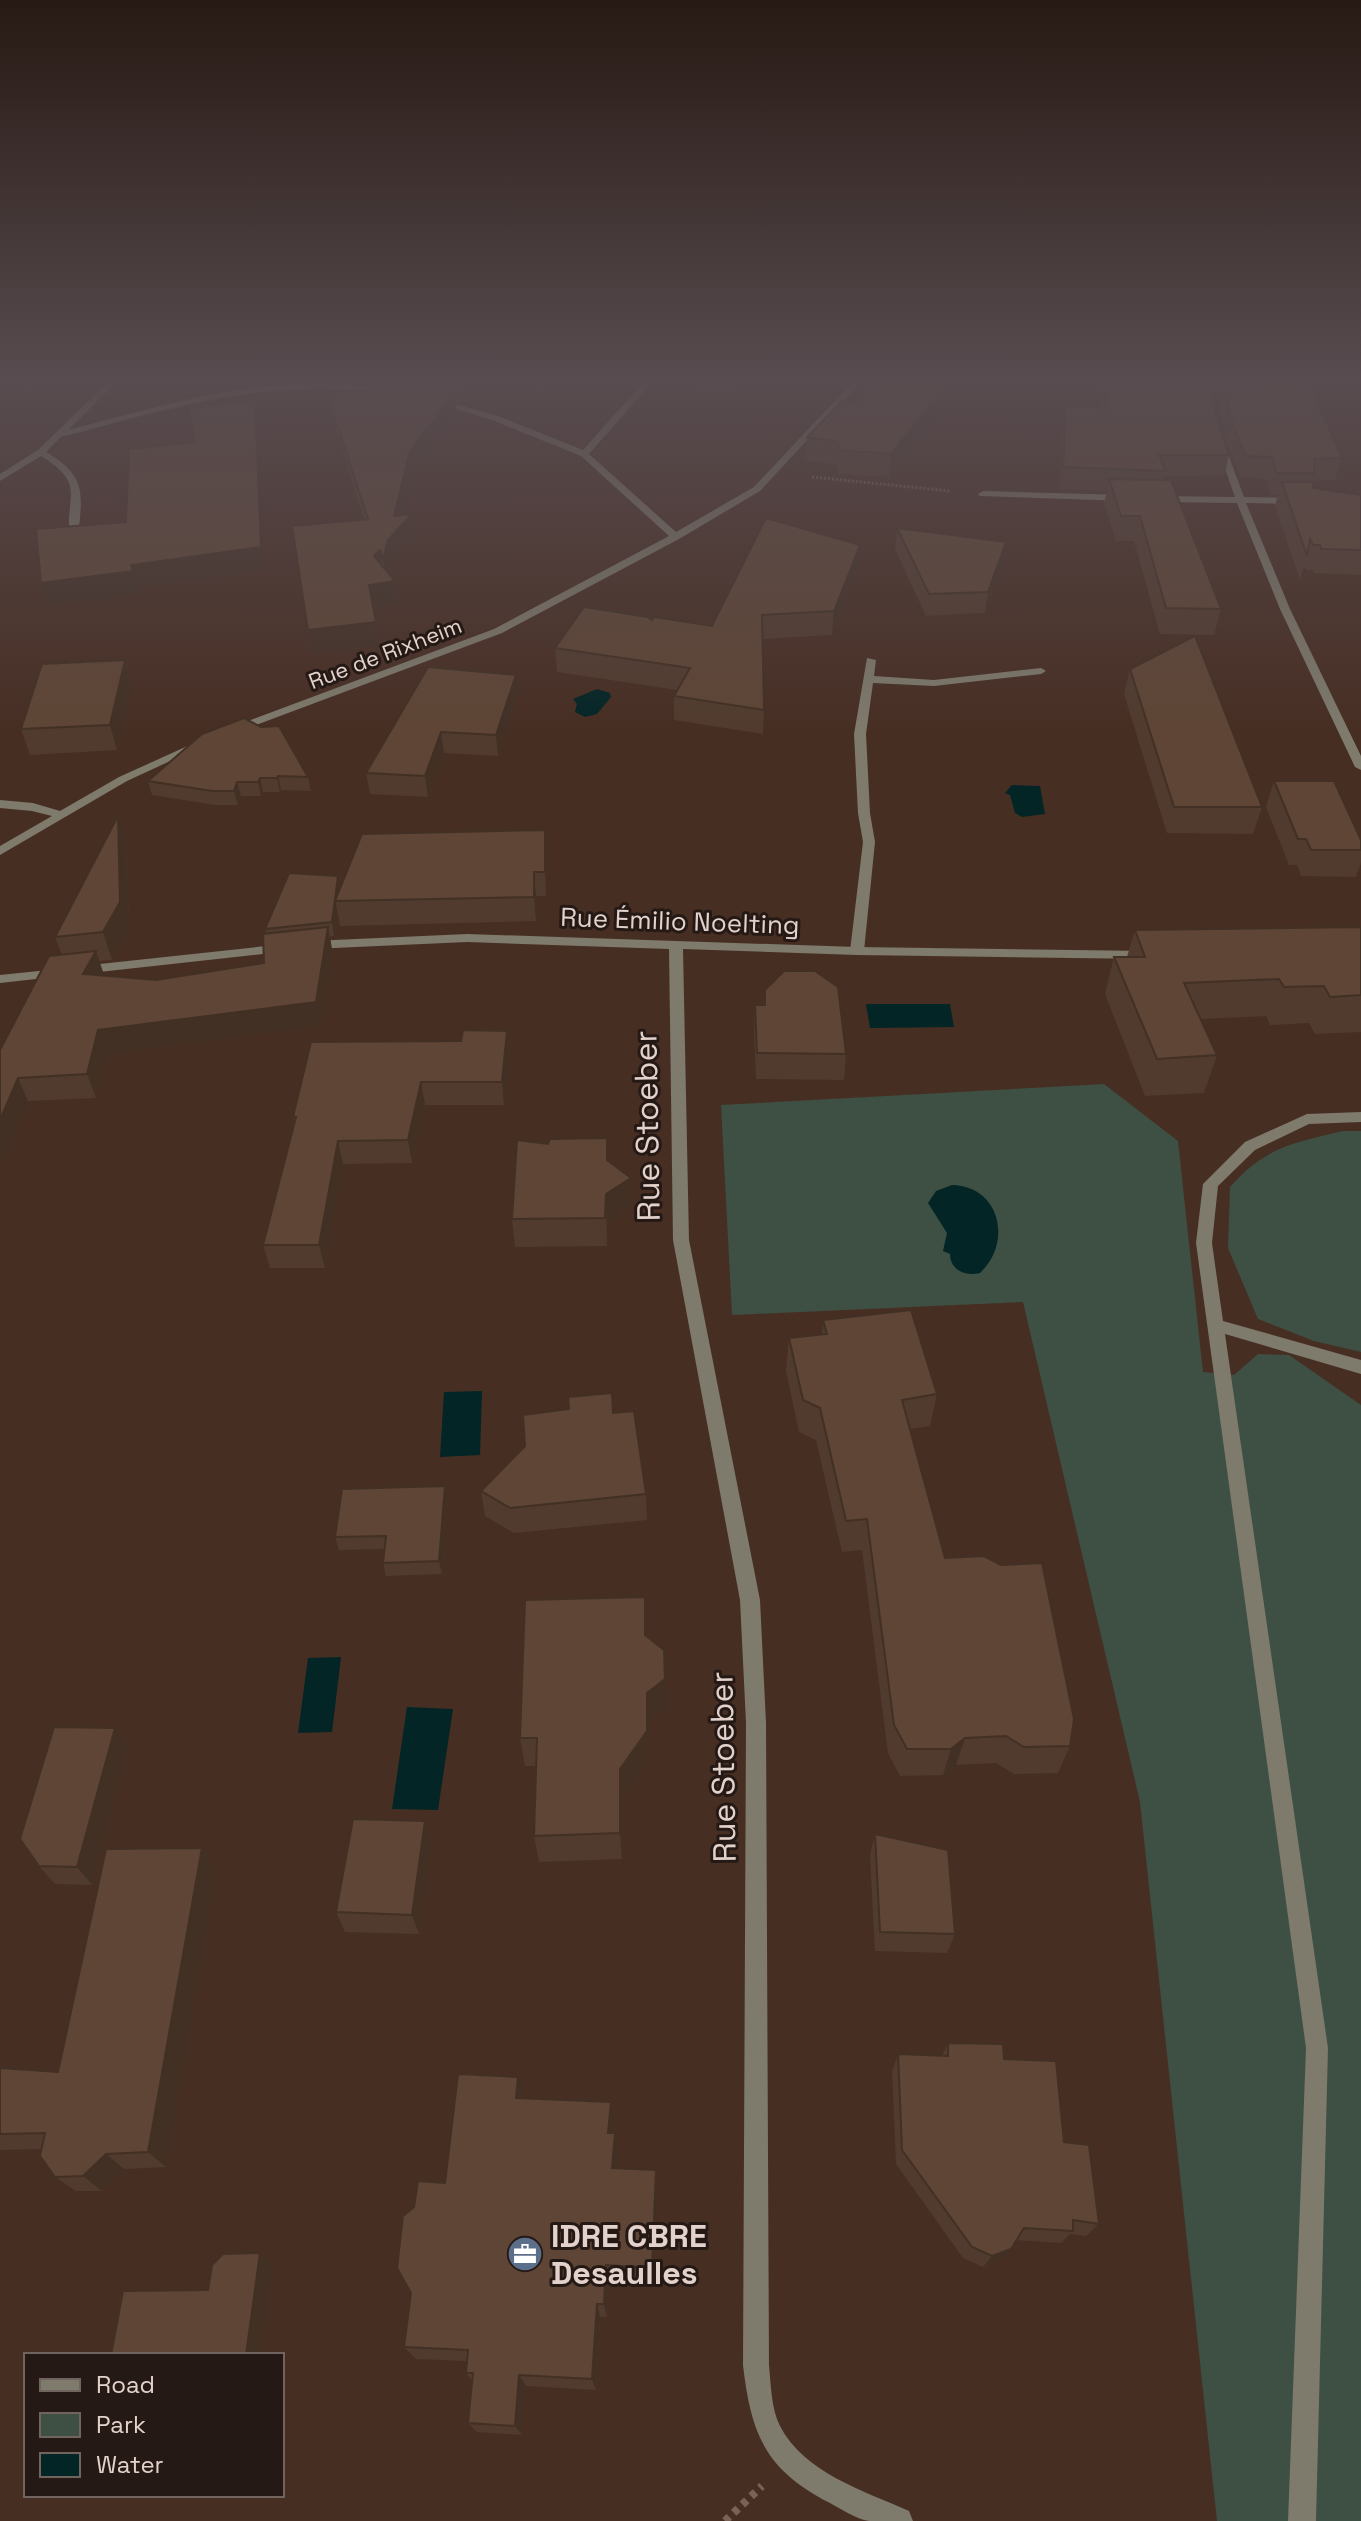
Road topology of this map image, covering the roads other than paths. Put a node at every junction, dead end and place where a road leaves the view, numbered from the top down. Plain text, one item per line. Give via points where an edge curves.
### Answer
1 (75, 496) edge
2 (630, 496) edge
3 (745, 496) edge
4 (1034, 496) edge
5 (1238, 496) edge
6 (1137, 499) edge
7 (1152, 499) edge
8 (1240, 501) junction
9 (1300, 501) edge
10 (73, 535) edge
11 (676, 537) junction
12 (871, 660) dead end
13 (1041, 671) dead end
14 (868, 679) junction
15 (229, 732) edge
16 (217, 736) edge
17 (1361, 767) edge
18 (0, 804) edge
19 (59, 814) junction
20 (0, 851) edge
21 (676, 945) junction
22 (857, 951) junction
23 (1157, 955) edge
24 (0, 979) edge
25 (1361, 1117) edge
26 (1216, 1325) junction
27 (1361, 1367) edge
28 (899, 2521) edge
29 (1302, 2521) edge

1 - 10 street
2 - 11 street
3 - 11 street, Rue de Rixheim
4 - 6 street
5 - 8 street
7 - 8 street
8 - 9 street
8 - 17 street via 1315,676
11 - 15 street, Rue de Rixheim via 498,631
12 - 14 street
13 - 14 street via 934,683
14 - 22 street via 860,734 869,842
16 - 19 street
18 - 19 street
19 - 20 street
21 - 22 street, Rue Émilio Noelting
21 - 24 street, Rue Émilio Noelting via 467,938 331,943
21 - 28 street, Rue Stoeber via 681,1240 750,1600 757,1738 756,2365 761,2407 771,2437 789,2461
22 - 23 street, Rue Émilio Noelting
25 - 26 street via 1307,1119 1250,1146 1211,1184 1204,1243
26 - 27 street
26 - 29 street via 1317,2048

